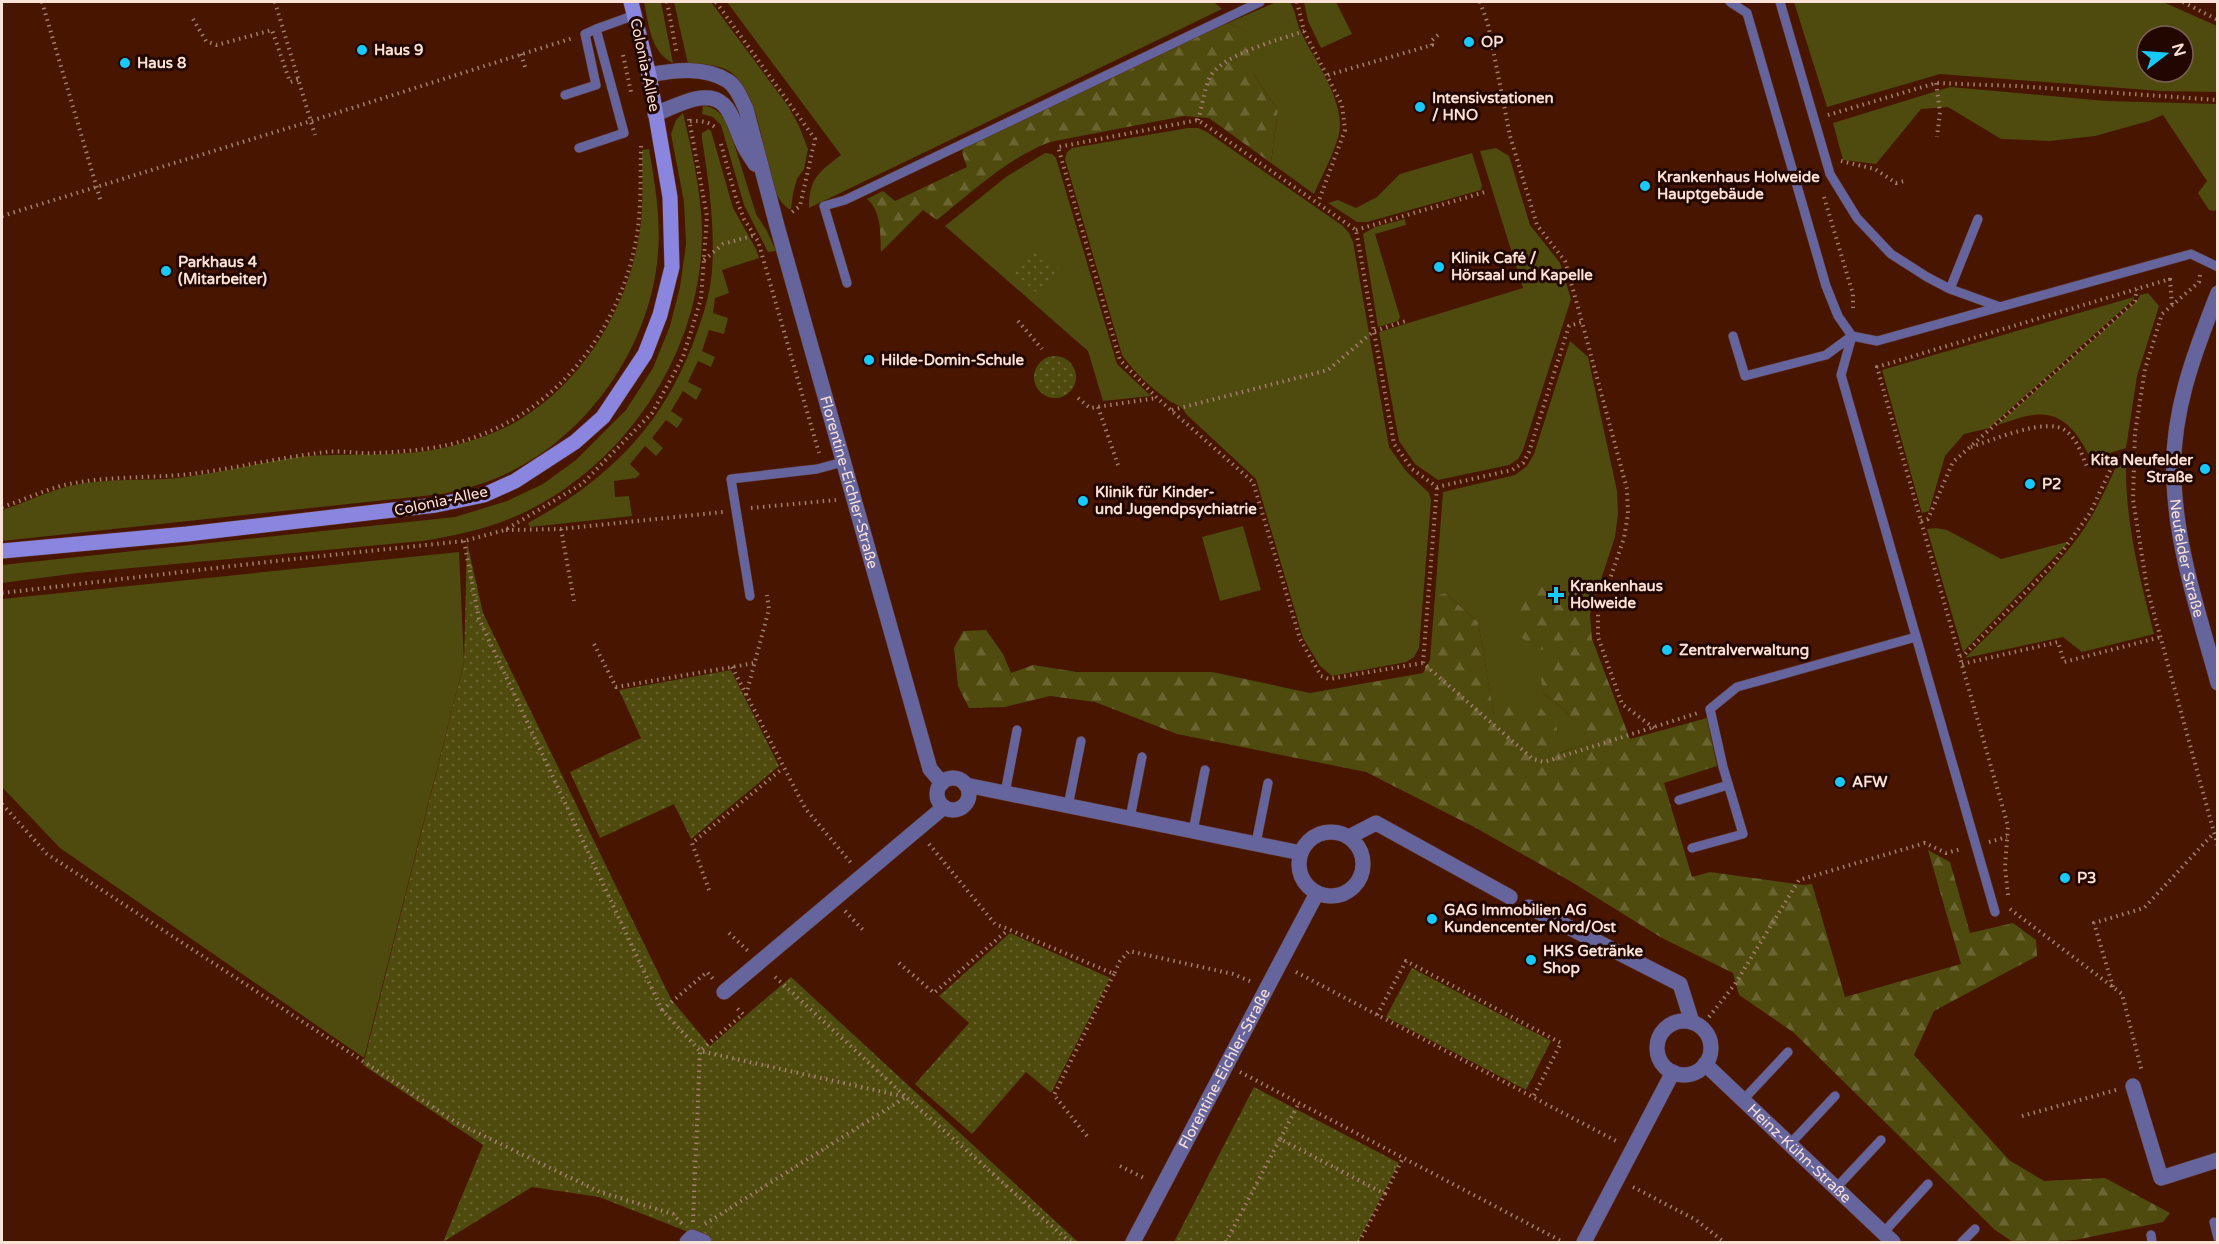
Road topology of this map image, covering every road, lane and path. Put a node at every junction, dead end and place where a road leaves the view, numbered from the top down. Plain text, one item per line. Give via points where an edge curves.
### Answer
1 (42, 2) edge
2 (275, 2) edge
3 (667, 2) edge
4 (716, 2) edge
5 (1260, 2) edge
6 (1297, 2) edge
7 (1480, 2) edge
8 (1730, 2) edge
9 (1780, 2) edge
10 (2183, 2) edge
11 (633, 8) edge
12 (193, 19) dead end
13 (2217, 20) edge
14 (616, 23) junction
15 (596, 29) junction
16 (1304, 31) junction
17 (585, 34) junction
18 (1438, 35) dead end
19 (521, 54) junction
20 (526, 70) dead end
21 (679, 70) junction
22 (649, 75) junction
23 (1328, 75) junction
24 (298, 80) junction
25 (1936, 83) junction
26 (565, 95) dead end
27 (2217, 100) edge
28 (633, 102) dead end
29 (686, 102) junction
30 (655, 114) junction
31 (1814, 119) junction
32 (1198, 120) junction
33 (689, 121) junction
34 (311, 122) junction
35 (717, 129) dead end
36 (315, 135) dead end
37 (641, 135) dead end
38 (1937, 137) dead end
39 (720, 140) dead end
40 (579, 148) dead end
41 (1839, 161) dead end
42 (764, 179) junction
43 (1904, 181) dead end
44 (97, 186) junction
45 (1823, 191) dead end
46 (1485, 192) dead end
47 (101, 202) dead end
48 (1318, 203) junction
49 (2, 216) edge
50 (1978, 219) dead end
51 (777, 226) junction
52 (1356, 230) junction
53 (755, 235) junction
54 (2171, 260) junction
55 (704, 261) junction
56 (2217, 267) edge
57 (2170, 279) junction
58 (847, 283) dead end
59 (1950, 289) junction
60 (2137, 289) junction
61 (2217, 292) edge
62 (2172, 305) dead end
63 (2001, 307) junction
64 (1018, 321) dead end
65 (1406, 321) dead end
66 (1582, 322) junction
67 (1374, 332) junction
68 (1733, 336) dead end
69 (1852, 336) junction
70 (1042, 349) dead end
71 (1078, 398) dead end
72 (1158, 398) junction
73 (1098, 407) junction
74 (1172, 410) junction
75 (1969, 448) junction
76 (2134, 454) dead end
77 (2116, 458) junction
78 (843, 462) junction
79 (1118, 465) dead end
80 (823, 467) junction
81 (1437, 487) junction
82 (854, 498) junction
83 (2, 507) edge
84 (735, 510) junction
85 (1921, 521) junction
86 (561, 529) junction
87 (505, 530) junction
88 (464, 541) junction
89 (2, 551) edge
90 (2, 593) edge
91 (750, 596) dead end
92 (574, 601) dead end
93 (1916, 637) junction
94 (2161, 637) dead end
95 (594, 644) dead end
96 (1960, 656) junction
97 (755, 663) dead end
98 (1423, 663) junction
99 (1962, 664) junction
100 (732, 667) junction
101 (2217, 683) edge
102 (1710, 709) junction
103 (1654, 728) junction
104 (1017, 730) dead end
105 (1081, 741) dead end
106 (1142, 757) dead end
107 (783, 768) junction
108 (1205, 770) dead end
109 (942, 783) junction
110 (1268, 783) dead end
111 (966, 785) junction
112 (1728, 785) junction
113 (1005, 793) junction
114 (1678, 800) dead end
115 (2, 804) edge
116 (1068, 806) junction
117 (944, 807) junction
118 (1130, 818) junction
119 (917, 830) junction
120 (1193, 831) junction
121 (2213, 834) dead end
122 (1349, 837) junction
123 (2007, 837) junction
124 (1256, 843) junction
125 (1976, 845) junction
126 (1692, 849) dead end
127 (1301, 852) junction
128 (862, 876) junction
129 (709, 890) dead end
130 (1317, 893) junction
131 (1510, 897) joint
132 (2008, 898) dead end
133 (1529, 907) joint
134 (1995, 912) joint
135 (853, 921) dead end
136 (1008, 929) junction
137 (864, 931) dead end
138 (729, 933) dead end
139 (760, 963) junction
140 (899, 963) dead end
141 (1279, 964) junction
142 (707, 972) dead end
143 (1114, 974) junction
144 (1239, 976) dead end
145 (2114, 988) junction
146 (724, 992) dead end
147 (662, 1010) junction
148 (743, 1014) dead end
149 (1377, 1015) junction
150 (1697, 1025) junction
151 (700, 1051) junction
152 (1788, 1052) dead end
153 (1706, 1064) junction
154 (1226, 1065) junction
155 (1673, 1072) junction
156 (2133, 1086) junction
157 (1835, 1096) dead end
158 (906, 1097) junction
159 (1533, 1097) junction
160 (1743, 1100) junction
161 (1299, 1103) junction
162 (2022, 1116) dead end
163 (1087, 1136) dead end
164 (1280, 1139) junction
165 (1881, 1140) dead end
166 (1790, 1144) junction
167 (1632, 1149) junction
168 (1403, 1158) junction
169 (2217, 1160) edge
170 (1120, 1166) dead end
171 (1617, 1178) junction
172 (1928, 1184) dead end
173 (1162, 1187) junction
174 (1836, 1188) junction
175 (1385, 1194) junction
176 (2214, 1222) dead end
177 (1975, 1228) dead end
178 (1888, 1238) edge
179 (2217, 1238) edge
180 (694, 1241) edge
181 (1070, 1242) edge
182 (1133, 1242) edge
183 (1226, 1242) edge
184 (1359, 1242) edge
185 (1563, 1242) edge
186 (1584, 1242) edge
187 (1724, 1242) edge
188 (1962, 1242) edge

1 - 44 path
2 - 24 path
3 - 21 path
4 - 51 path via 815,139 800,206
5 - 58 lane via 845,200 824,206
6 - 16 path
7 - 66 path via 1488,24 1510,136 1537,225 1565,261
8 - 69 lane via 1747,13 1826,286 1838,316
9 - 31 lane
10 - 13 path
11 - 14 lane
11 - 22 main road, Colonia-Allee
12 - 24 path via 206,41 217,45 272,30 290,82
14 - 15 lane
14 - 28 path
15 - 17 lane
15 - 40 lane via 624,133
16 - 23 path
16 - 32 path via 1218,66 1210,77
17 - 19 path
17 - 26 lane via 596,85
18 - 23 path via 1432,45
19 - 20 path
19 - 34 path
21 - 22 street, Florentine-Eichler-Straße
21 - 42 street, Florentine-Eichler-Straße via 709,73 729,82 738,93 746,109
22 - 30 main road, Colonia-Allee
23 - 48 path via 1342,105 1345,130
24 - 34 path
25 - 27 path
25 - 31 path
25 - 38 path via 1940,112
29 - 30 street, Florentine-Eichler-Straße
29 - 33 path
29 - 42 street, Florentine-Eichler-Straße via 712,98 725,105 735,119 742,144
30 - 89 main road, Colonia-Allee via 670,198 672,267 660,315 645,354 603,417 545,463 484,495 436,505
31 - 59 lane via 1830,174 1857,218 1891,254
32 - 48 path
32 - 72 path via 1058,147 1120,360
33 - 35 path via 711,123
33 - 55 path via 707,216
34 - 36 path
34 - 44 path
37 - 83 path via 639,218 634,251 617,301 574,371 524,414 479,437 445,446 375,453 329,452 203,473 98,479 71,483
39 - 53 path via 736,198
41 - 43 path via 1875,170 1896,183
42 - 51 street, Florentine-Eichler-Straße
44 - 47 path
44 - 49 path
45 - 69 path via 1853,294
46 - 52 path
48 - 52 path
50 - 59 lane
51 - 78 street, Florentine-Eichler-Straße
52 - 67 path
53 - 55 path via 723,244
53 - 80 path
54 - 56 lane via 2191,254
54 - 57 path
54 - 63 lane
55 - 87 path via 701,299 683,357 652,413 582,484
57 - 60 path
57 - 62 path
59 - 63 lane
60 - 75 path via 2135,301
60 - 85 path via 1877,367
61 - 101 street, Neufelder Straße via 2188,372 2179,412 2174,480 2182,548
63 - 69 lane via 1877,341
64 - 70 path
65 - 67 path
66 - 81 path via 1569,326 1529,452 1522,463 1512,470
66 - 103 path via 1627,489 1628,514 1598,614 1599,637 1622,704
67 - 74 path via 1328,370
67 - 81 path via 1394,444 1412,469
68 - 69 lane via 1745,376 1826,355
69 - 93 lane via 1841,375
71 - 73 path via 1090,408
72 - 73 path
72 - 74 path
73 - 79 path
74 - 98 path via 1253,482 1300,639 1321,676 1329,679
75 - 77 path via 2051,425 2059,426 2073,438 2087,467
75 - 85 path via 1953,462 1928,519
76 - 77 path
77 - 96 path via 2090,513 2054,563
78 - 80 lane
78 - 82 street, Florentine-Eichler-Straße
80 - 84 lane via 731,479
81 - 98 path
82 - 84 path
82 - 109 street, Florentine-Eichler-Straße via 930,769
84 - 86 path
84 - 91 lane
85 - 96 path
86 - 87 path
86 - 92 path
87 - 88 path
88 - 90 path
88 - 147 path via 479,619
93 - 102 lane via 1737,687
93 - 125 lane
94 - 99 path via 2064,662 2058,642
95 - 100 path via 616,687
96 - 99 path
97 - 100 path
98 - 103 path via 1533,759 1544,762
99 - 123 path via 2008,826
100 - 107 path
102 - 103 path
102 - 112 lane
104 - 113 lane
105 - 116 lane
106 - 118 lane
107 - 128 path via 805,808
107 - 129 path via 692,843
108 - 120 lane
109 - 111 street via 957,779
109 - 117 street, Florentine-Eichler-Straße via 938,798
110 - 124 lane
111 - 113 street
111 - 117 street via 969,798 963,807
112 - 114 lane
112 - 126 lane via 1743,834
113 - 116 street
115 - 180 path via 47,854 458,1122 600,1192 673,1214
116 - 118 street
117 - 119 street
118 - 120 street
119 - 128 street
119 - 136 path via 995,924
120 - 124 street
121 - 145 path via 2144,908 2094,923
122 - 127 street via 1321,833
122 - 130 street via 1362,854 1363,865 1356,885 1338,896
122 - 131 street via 1376,823
123 - 125 path
123 - 132 path
124 - 127 street
125 - 134 lane
125 - 150 path via 1946,853 1925,843 1799,880 1735,984
127 - 130 street via 1303,880
128 - 139 street
130 - 141 street, Florentine-Eichler-Straße
131 - 133 lane
133 - 150 street via 1680,984
134 - 145 path via 2010,908
135 - 137 path
136 - 140 path via 934,993
136 - 143 path
138 - 139 path
139 - 146 street
139 - 158 path
141 - 149 path
141 - 154 street, Florentine-Eichler-Straße
142 - 147 path
143 - 144 path via 1130,951
143 - 163 path via 1054,1095
145 - 156 path via 2122,994 2144,1077
147 - 151 path
148 - 151 path
149 - 159 path
149 - 159 path via 1406,961 1551,1037 1561,1043
150 - 153 street via 1708,1035 1711,1045
150 - 155 street via 1682,1021 1672,1024 1659,1038 1659,1058
151 - 158 path
151 - 180 path
152 - 160 lane
153 - 155 street via 1690,1074
153 - 160 street, Heinz-Kühn-Straße
154 - 161 path
154 - 173 street, Florentine-Eichler-Straße
155 - 167 street
156 - 162 path
156 - 169 street via 2161,1178
157 - 166 lane
158 - 180 path via 703,1226
158 - 181 path
159 - 167 path
160 - 166 street, Heinz-Kühn-Straße
161 - 164 path
161 - 168 path
164 - 175 path
164 - 183 path
165 - 174 lane
166 - 174 street, Heinz-Kühn-Straße
167 - 171 street
168 - 175 path
168 - 185 path
170 - 173 path
171 - 186 street
171 - 187 path via 1696,1220
172 - 178 lane
173 - 182 street, Florentine-Eichler-Straße
174 - 178 street, Heinz-Kühn-Straße
175 - 184 path
176 - 179 lane
177 - 188 lane

